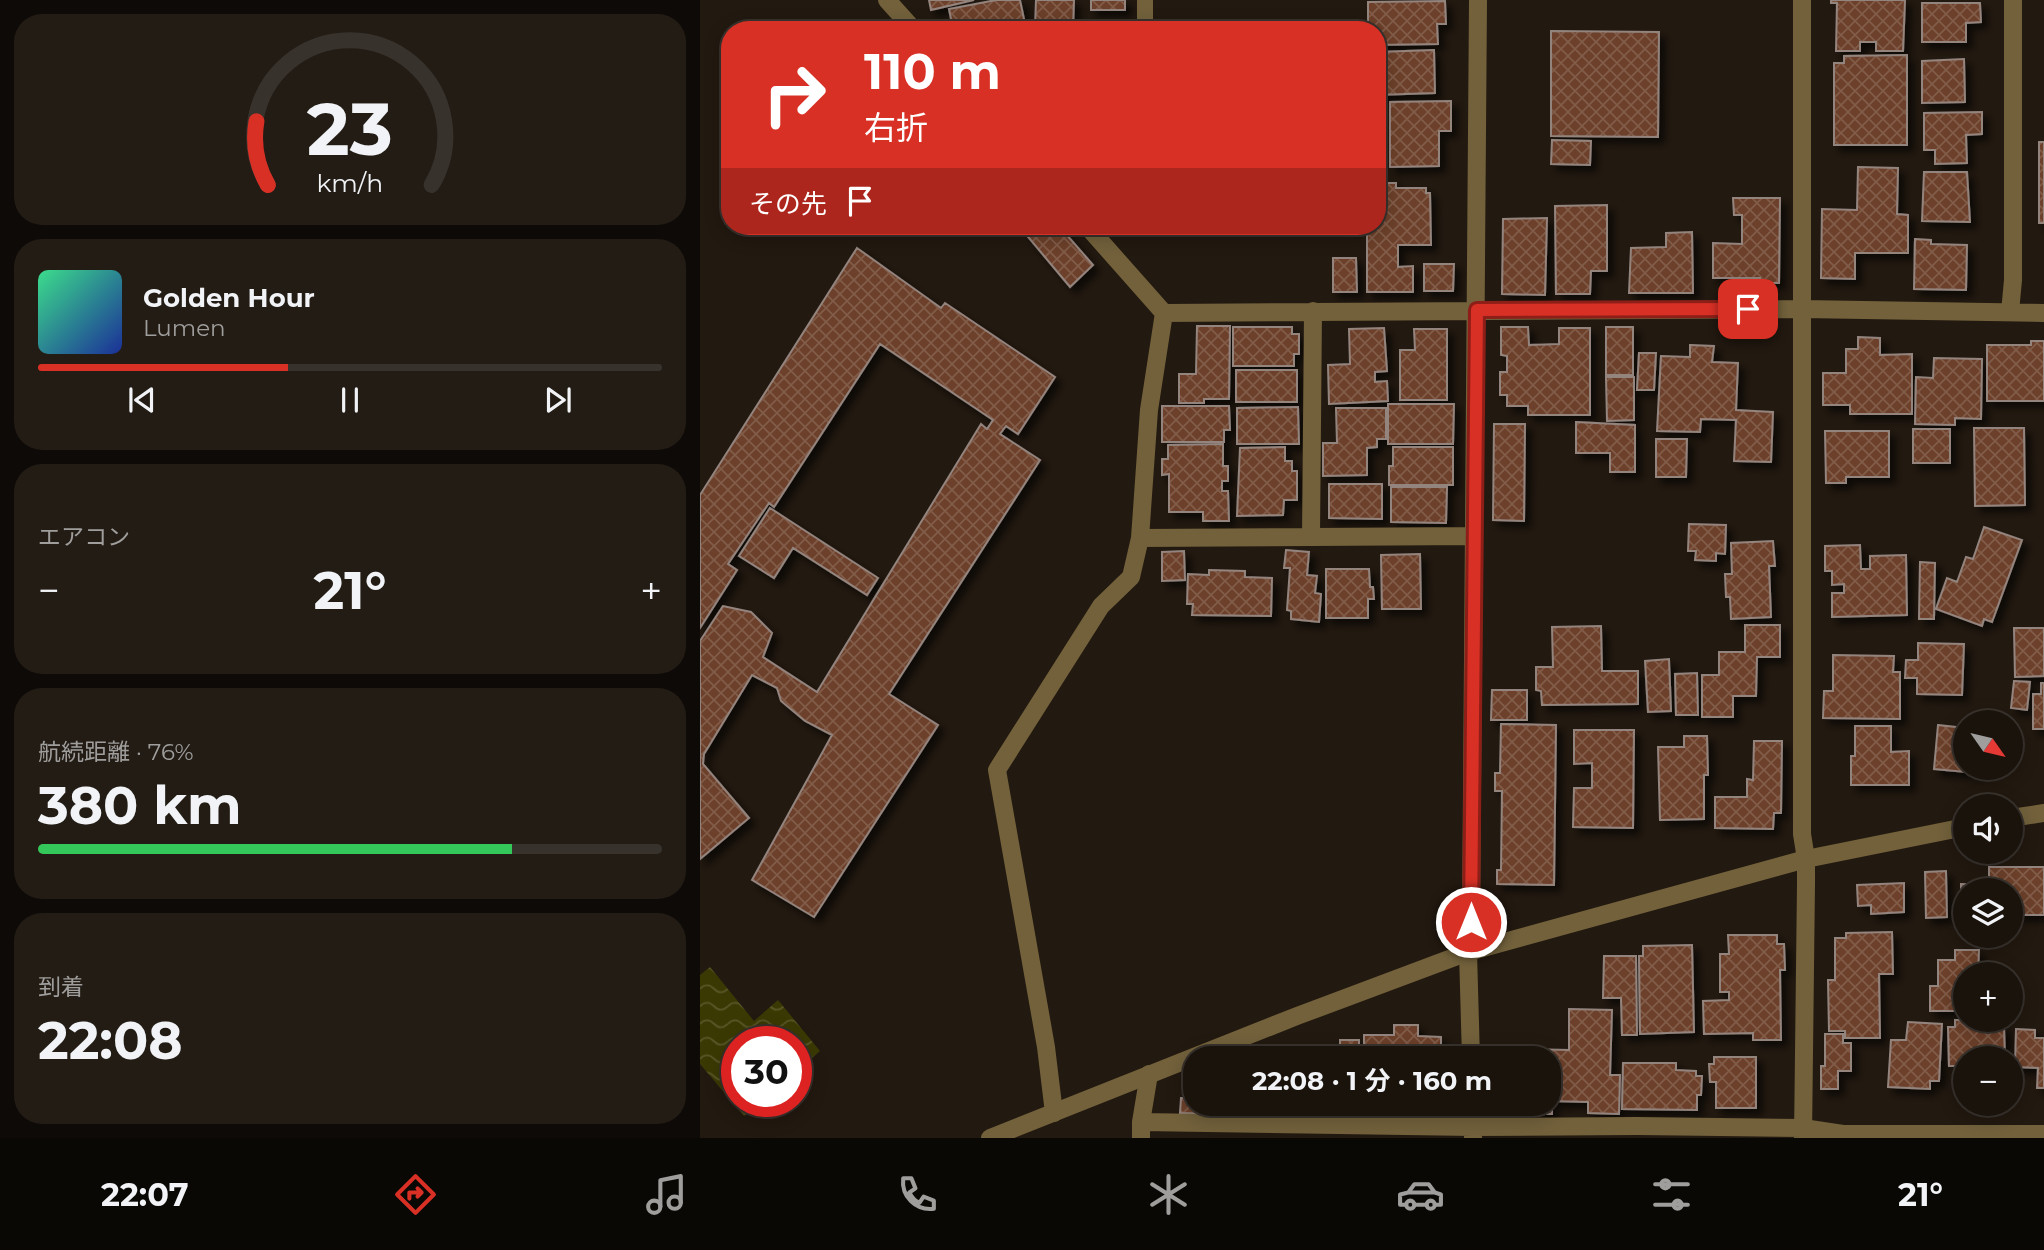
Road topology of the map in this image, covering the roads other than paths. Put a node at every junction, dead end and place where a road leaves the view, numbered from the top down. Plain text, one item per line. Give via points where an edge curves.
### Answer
1 (887, 0) edge
2 (1145, 0) edge
3 (1478, 0) edge
4 (1802, 0) edge
5 (2013, 0) edge
6 (906, 21) edge
7 (1146, 21) edge
8 (1095, 235) edge
9 (1802, 309) junction
10 (1477, 310) junction
11 (1313, 311) junction
12 (2010, 312) junction
13 (1164, 313) junction
14 (2044, 313) edge
15 (1474, 536) junction
16 (1311, 537) junction
17 (1140, 538) junction
18 (2044, 813) edge
19 (2023, 816) edge
20 (1953, 829) edge
21 (1806, 859) junction
22 (1468, 952) junction
23 (1471, 1046) edge
24 (1149, 1074) junction
25 (1054, 1113) junction
26 (1141, 1130) edge
27 (1473, 1133) edge
28 (1803, 1133) edge
29 (2044, 1133) edge
30 (990, 1138) edge

1 - 6 street
2 - 7 lane
3 - 10 street
4 - 9 street
5 - 12 street
8 - 13 street
9 - 10 street
9 - 12 street
9 - 21 street via 1802,834
10 - 11 street
10 - 15 street
11 - 13 street
11 - 16 street
12 - 14 street
13 - 17 street via 1149,410
15 - 16 street
15 - 22 street
16 - 17 street
17 - 25 street via 1131,577 1101,606 997,770
18 - 19 street
20 - 21 street
21 - 22 street
21 - 28 street
22 - 23 street
22 - 24 street
24 - 25 street
24 - 26 street
25 - 30 street
26 - 27 street
27 - 28 street via 1637,1126
28 - 29 street

